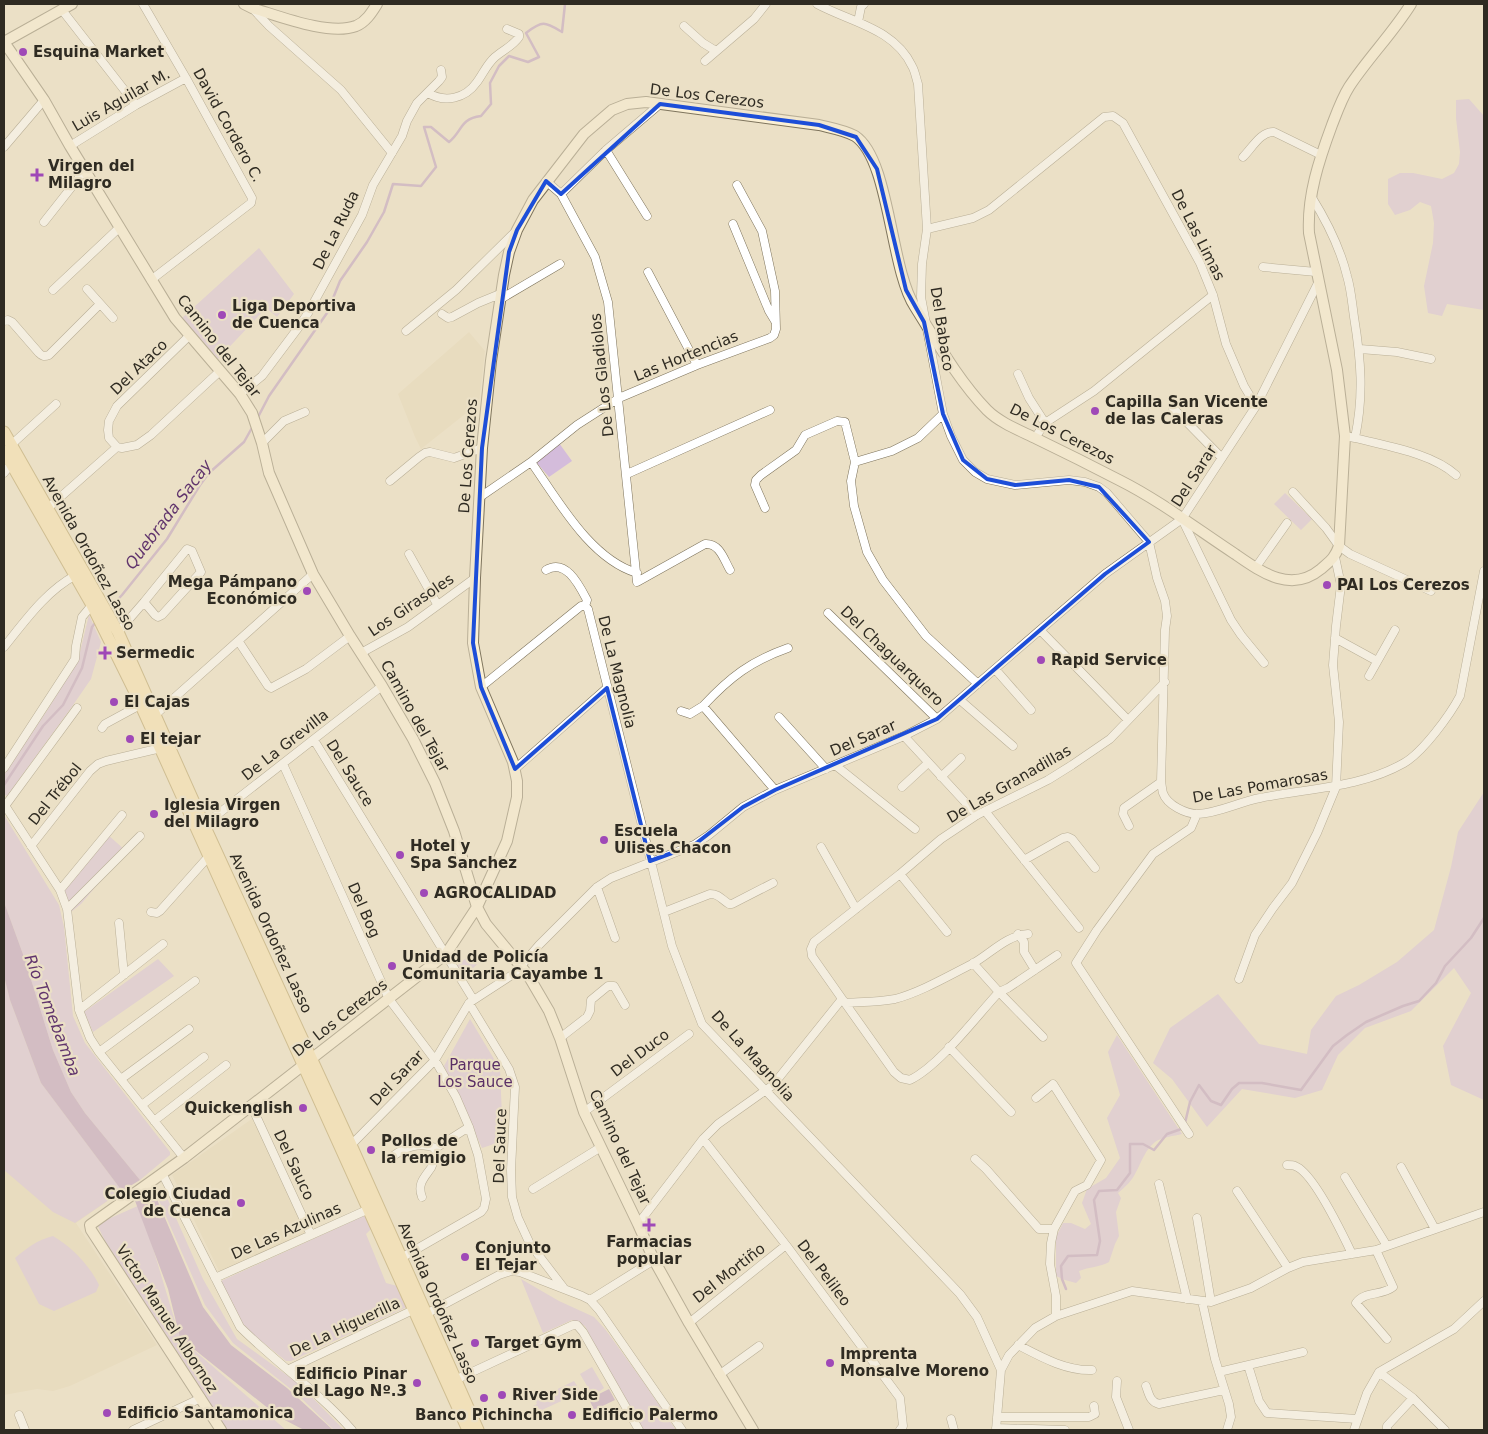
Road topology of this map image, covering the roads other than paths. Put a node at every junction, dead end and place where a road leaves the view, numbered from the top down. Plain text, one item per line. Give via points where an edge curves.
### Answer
1 (72, 4) edge
2 (143, 4) edge
3 (377, 4) edge
4 (766, 4) edge
5 (817, 4) edge
6 (864, 4) edge
7 (1411, 4) edge
8 (248, 6) edge
9 (828, 6) edge
10 (62, 10) junction
11 (858, 22) junction
12 (684, 26) dead end
13 (507, 29) dead end
14 (4, 42) edge
15 (716, 51) junction
16 (705, 61) dead end
17 (441, 70) dead end
18 (186, 78) junction
19 (428, 93) junction
20 (44, 100) junction
21 (660, 104) junction
22 (136, 105) junction
23 (70, 146) junction
24 (4, 147) edge
25 (606, 150) junction
26 (392, 153) junction
27 (1321, 155) junction
28 (1243, 157) dead end
29 (85, 170) junction
30 (546, 181) junction
31 (737, 185) dead end
32 (561, 194) junction
33 (1311, 196) junction
34 (647, 216) dead end
35 (44, 222) dead end
36 (733, 224) dead end
37 (120, 227) junction
38 (927, 229) junction
39 (517, 230) junction
40 (560, 264) dead end
41 (1263, 267) dead end
42 (648, 272) dead end
43 (1316, 272) junction
44 (152, 280) junction
45 (1318, 283) junction
46 (87, 289) dead end
47 (53, 290) dead end
48 (1213, 295) junction
49 (500, 297) junction
50 (100, 304) junction
51 (442, 314) dead end
52 (113, 318) dead end
53 (4, 321) edge
54 (924, 322) junction
55 (776, 323) junction
56 (406, 331) dead end
57 (190, 335) junction
58 (1360, 349) junction
59 (1431, 358) dead end
60 (697, 365) junction
61 (220, 371) junction
62 (1018, 374) dead end
63 (240, 394) junction
64 (619, 398) junction
65 (56, 404) dead end
66 (1256, 406) junction
67 (1173, 408) dead end
68 (770, 410) dead end
69 (305, 412) dead end
70 (943, 414) junction
71 (1045, 423) junction
72 (4, 432) edge
73 (1350, 437) junction
74 (1035, 438) junction
75 (261, 440) junction
76 (7, 448) edge
77 (117, 448) junction
78 (482, 448) junction
79 (1222, 458) junction
80 (531, 462) junction
81 (855, 462) junction
82 (7, 468) edge
83 (627, 474) junction
84 (1456, 475) dead end
85 (390, 481) dead end
86 (1293, 492) dead end
87 (480, 497) junction
88 (48, 508) junction
89 (765, 508) dead end
90 (1182, 519) junction
91 (1287, 523) dead end
92 (1149, 542) junction
93 (1339, 546) junction
94 (409, 554) dead end
95 (1335, 556) junction
96 (1256, 567) junction
97 (546, 570) dead end
98 (730, 570) dead end
99 (1484, 571) edge
100 (637, 573) junction
101 (314, 574) junction
102 (76, 575) junction
103 (475, 578) junction
104 (1431, 591) dead end
105 (95, 601) junction
106 (144, 602) junction
107 (437, 604) junction
108 (585, 606) junction
109 (828, 613) dead end
110 (113, 630) junction
111 (1040, 630) junction
112 (1395, 630) dead end
113 (350, 636) junction
114 (1335, 638) junction
115 (238, 642) junction
116 (4, 647) edge
117 (788, 648) dead end
118 (361, 654) junction
119 (1377, 661) junction
120 (1264, 663) dead end
121 (995, 669) junction
122 (1369, 676) dead end
123 (1165, 682) junction
124 (978, 684) junction
125 (382, 686) junction
126 (481, 687) junction
127 (607, 688) junction
128 (960, 700) junction
129 (140, 705) junction
130 (703, 706) junction
131 (77, 708) dead end
132 (1031, 710) dead end
133 (681, 711) dead end
134 (155, 715) junction
135 (779, 717) dead end
136 (938, 719) junction
137 (1128, 720) junction
138 (102, 728) dead end
139 (904, 736) junction
140 (314, 740) junction
141 (1013, 746) dead end
142 (161, 748) junction
143 (961, 758) dead end
144 (928, 763) junction
145 (283, 764) junction
146 (835, 765) junction
147 (4, 768) edge
148 (826, 769) junction
149 (515, 770) junction
150 (941, 777) junction
151 (1161, 782) junction
152 (902, 787) dead end
153 (1336, 787) junction
154 (775, 790) junction
155 (4, 805) edge
156 (985, 811) junction
157 (1197, 814) junction
158 (122, 815) dead end
159 (976, 815) junction
160 (204, 825) junction
161 (1129, 826) dead end
162 (915, 829) dead end
163 (140, 836) dead end
164 (32, 846) junction
165 (821, 847) dead end
166 (209, 856) junction
167 (1024, 860) junction
168 (650, 862) junction
169 (1095, 868) dead end
170 (900, 874) junction
171 (774, 883) dead end
172 (597, 887) junction
173 (60, 890) junction
174 (477, 907) junction
175 (67, 909) junction
176 (856, 909) junction
177 (151, 912) dead end
178 (664, 912) junction
179 (119, 923) dead end
180 (1079, 928) dead end
181 (947, 932) dead end
182 (1018, 934) junction
183 (1028, 934) dead end
184 (615, 938) dead end
185 (163, 944) dead end
186 (446, 954) junction
187 (1057, 955) dead end
188 (974, 963) junction
189 (521, 966) junction
190 (1035, 970) junction
191 (124, 975) junction
192 (1239, 979) dead end
193 (195, 981) dead end
194 (999, 992) junction
195 (389, 999) junction
196 (471, 1001) junction
197 (844, 1001) junction
198 (625, 1005) dead end
199 (79, 1010) junction
200 (189, 1029) dead end
201 (689, 1034) dead end
202 (1043, 1037) dead end
203 (560, 1038) junction
204 (949, 1047) junction
205 (99, 1052) junction
206 (204, 1057) dead end
207 (435, 1060) junction
208 (308, 1062) junction
209 (226, 1065) dead end
210 (121, 1079) junction
211 (765, 1091) junction
212 (1036, 1098) dead end
213 (142, 1105) junction
214 (251, 1106) junction
215 (584, 1112) junction
216 (1011, 1112) dead end
217 (154, 1121) junction
218 (469, 1127) junction
219 (1188, 1134) dead end
220 (703, 1139) junction
221 (351, 1145) junction
222 (601, 1147) junction
223 (436, 1148) junction
224 (393, 1156) dead end
225 (184, 1158) junction
226 (974, 1159) dead end
227 (1288, 1165) dead end
228 (1401, 1167) dead end
229 (158, 1177) junction
230 (1345, 1177) dead end
231 (1159, 1184) dead end
232 (533, 1188) dead end
233 (1237, 1191) dead end
234 (422, 1197) dead end
235 (369, 1209) junction
236 (1484, 1212) edge
237 (1197, 1218) dead end
238 (90, 1224) joint
239 (638, 1224) junction
240 (1054, 1229) junction
241 (1435, 1230) junction
242 (311, 1235) junction
243 (786, 1245) junction
244 (1386, 1246) junction
245 (1376, 1250) junction
246 (1352, 1254) junction
247 (401, 1258) junction
248 (654, 1260) junction
249 (1288, 1268) junction
250 (215, 1278) junction
251 (563, 1287) junction
252 (1187, 1299) junction
253 (590, 1300) junction
254 (1202, 1301) junction
255 (1484, 1301) edge
256 (1212, 1302) junction
257 (413, 1310) junction
258 (426, 1314) junction
259 (1056, 1316) junction
260 (689, 1323) junction
261 (1387, 1339) dead end
262 (1018, 1344) junction
263 (759, 1346) dead end
264 (1303, 1352) dead end
265 (1248, 1365) junction
266 (289, 1369) junction
267 (1001, 1370) junction
268 (1092, 1370) dead end
269 (1219, 1372) junction
270 (1379, 1372) junction
271 (720, 1375) junction
272 (455, 1380) junction
273 (1116, 1381) dead end
274 (1146, 1386) dead end
275 (1224, 1390) junction
276 (201, 1398) junction
277 (1413, 1398) junction
278 (1094, 1406) dead end
279 (19, 1415) dead end
280 (997, 1418) junction
281 (951, 1419) dead end
282 (1357, 1419) junction
283 (996, 1429) edge
284 (25, 1430) edge
285 (133, 1430) edge
286 (221, 1430) edge
287 (352, 1430) edge
288 (468, 1430) edge
289 (478, 1430) edge
290 (639, 1430) edge
291 (682, 1430) edge
292 (753, 1430) edge
293 (900, 1430) edge
294 (954, 1430) edge
295 (1065, 1430) edge
296 (1129, 1430) edge
297 (1227, 1430) edge
298 (1354, 1430) edge
299 (1387, 1430) edge
300 (1445, 1430) edge

1 - 10 street
2 - 18 street, David Cordero C.
3 - 8 street via 358,26 336,29 302,23
4 - 15 street via 754,19
5 - 9 street, Del Babaco
6 - 11 street
7 - 27 street, De Los Cerezos via 1349,88
8 - 26 street via 341,90
9 - 11 street, Del Babaco
10 - 14 street
10 - 22 street
11 - 38 street, Del Babaco via 890,38 913,66 918,84
12 - 15 street
13 - 19 street via 519,37 508,49 495,56 469,91 448,99
14 - 20 street, Camino del Tejar
15 - 16 street
17 - 19 street, De La Ruda via 442,77
18 - 22 street, Luis Aguilar M.
18 - 44 street, David Cordero C. via 250,193 252,203
19 - 26 street, De La Ruda via 417,103
20 - 23 street, Camino del Tejar
20 - 24 street
21 - 25 street
21 - 30 street, De Los Cerezos via 628,104 612,110 584,134
21 - 54 street, De Los Cerezos via 819,124 856,137 867,149 877,170 906,290
22 - 23 street, Luis Aguilar M.
23 - 29 street, Camino del Tejar
25 - 32 street
25 - 34 street
26 - 63 street, De La Ruda via 373,185 353,233 303,320 262,376
27 - 28 street via 1268,132
27 - 33 street, De Los Cerezos
29 - 35 street
29 - 37 street, Camino del Tejar
30 - 32 street, De Los Gladiolos
30 - 39 street, De Los Cerezos
31 - 55 street via 762,231 776,291
32 - 64 street, De Los Gladiolos via 595,257 602,278 608,302
33 - 43 street, De Los Cerezos via 1308,233
33 - 58 street via 1343,261
36 - 55 street
37 - 44 street, Camino del Tejar
37 - 47 street
38 - 48 street, De Las Limas via 973,218 989,210 1104,118 1113,116 1123,123 1200,263
38 - 54 street, Del Babaco via 922,264
39 - 49 street, De Los Cerezos
39 - 56 street via 456,290
40 - 49 street
41 - 43 street
42 - 60 street
43 - 45 street, De Los Cerezos
44 - 57 street, Camino del Tejar via 175,318
45 - 66 street, Del Sarar
45 - 73 street, De Los Cerezos
46 - 50 street
48 - 66 street, De Las Limas via 1226,344
48 - 71 street via 1094,391
49 - 51 street via 478,303 452,317
49 - 78 street, De Los Cerezos
50 - 52 street
50 - 53 street via 46,356 38,353 12,322
54 - 70 street, Del Babaco
54 - 74 street, De Los Cerezos via 954,369 988,412
55 - 60 street, Las Hortencias via 774,335 770,338
57 - 61 street, Camino del Tejar
57 - 77 street, Del Ataco via 117,406 108,430
58 - 59 street
58 - 73 street via 1361,402
60 - 64 street, Las Hortencias
61 - 63 street, Camino del Tejar
61 - 77 street via 137,445
62 - 71 street
63 - 75 street, Camino del Tejar via 252,413
64 - 80 street, Las Hortencias via 577,425
64 - 83 street, De Los Gladiolos
65 - 76 street
66 - 79 street, Del Sarar
67 - 79 street
68 - 83 street
69 - 75 street via 292,416
70 - 81 street via 918,438 892,451
70 - 92 street, Del Babaco via 963,460 987,479 1015,485 1069,480 1099,487
71 - 74 street
72 - 76 main road, Avenida Ordoñez Lasso
73 - 84 street via 1434,459
73 - 93 street, De Los Cerezos
74 - 90 street, De Los Cerezos via 1121,481
75 - 101 street, Camino del Tejar via 269,473
76 - 82 main road, Avenida Ordoñez Lasso
76 - 88 main road, Avenida Ordoñez Lasso
77 - 88 street
78 - 85 street via 454,458 425,453
78 - 87 street, De Los Cerezos
79 - 90 street, Del Sarar
80 - 87 street, Las Hortencias
80 - 100 street via 600,552
81 - 89 street via 845,422 837,421 805,435 796,450 756,480 754,485
81 - 124 street via 851,480 854,506 874,566 926,636
82 - 102 main road, Avenida Ordoñez Lasso
83 - 100 street, De Los Gladiolos
86 - 93 street
87 - 103 street, De Los Cerezos
88 - 105 main road, Avenida Ordoñez Lasso
90 - 92 street, Del Sarar
90 - 96 street, De Los Cerezos
90 - 120 street via 1231,620
91 - 96 street
92 - 111 street, Del Sarar via 1105,574
92 - 123 street, De Las Pomarosas via 1167,616
93 - 95 street, De Los Cerezos
93 - 104 street
94 - 107 street
95 - 96 street, De Los Cerezos via 1313,575 1300,580 1289,581 1272,576
95 - 114 street via 1341,585
97 - 108 street, De La Magnolia via 555,567 566,569 587,600
98 - 100 street, De Los Gladiolos via 714,545 706,544 638,582
99 - 153 street, De Las Pomarosas via 1460,696 1455,706 1420,750 1406,762
101 - 113 street, Camino del Tejar
101 - 115 street
102 - 105 main road, Avenida Ordoñez Lasso
102 - 116 street via 46,597
103 - 107 street, Los Girasoles
103 - 126 street, De Los Cerezos via 473,643
105 - 110 main road, Avenida Ordoñez Lasso
105 - 147 street via 82,617 75,659
106 - 106 street via 187,549 192,551 201,572 169,608 158,617
106 - 110 street
107 - 118 street, Los Girasoles via 408,627
108 - 126 street
108 - 127 street, De La Magnolia
109 - 136 street, Del Chaguarquero
110 - 129 main road, Avenida Ordoñez Lasso
110 - 134 main road, Avenida Ordoñez Lasso
111 - 121 street, Del Sarar
111 - 137 street
112 - 119 street
113 - 115 street via 306,669 271,688
113 - 118 street, Camino del Tejar
114 - 119 street
114 - 153 street via 1333,665 1339,722
115 - 134 street
117 - 130 street via 764,656 743,669
118 - 125 street, Camino del Tejar
119 - 122 street
121 - 124 street, Del Sarar
121 - 132 street
123 - 137 street, De Las Granadillas
123 - 151 street, De Las Pomarosas
124 - 128 street, Del Sarar
125 - 140 street, De La Grevilla
125 - 174 street, Camino del Tejar via 435,783 454,831
126 - 149 street, De Los Cerezos
127 - 149 street
127 - 168 street, De La Magnolia
128 - 136 street, Del Sarar
128 - 141 street
129 - 138 street
129 - 142 main road, Avenida Ordoñez Lasso
130 - 133 street via 690,714
130 - 154 street
131 - 155 street
134 - 160 main road, Avenida Ordoñez Lasso
135 - 148 street
136 - 139 street, Del Sarar
137 - 156 street, De Las Granadillas via 1110,740 1072,766
139 - 144 street
139 - 146 street, Del Sarar
140 - 145 street, De La Grevilla
140 - 186 street, Del Sauce
142 - 164 street, Del Trébol via 98,764
142 - 166 main road, Avenida Ordoñez Lasso
143 - 150 street
144 - 150 street
144 - 152 street
145 - 160 street, De La Grevilla
145 - 195 street, Del Bog
146 - 148 street, Del Sarar
146 - 162 street
148 - 154 street, Del Sarar
149 - 174 street, De Los Cerezos via 517,797 512,827
150 - 159 street
151 - 157 street, De Las Pomarosas via 1163,795 1172,804
151 - 161 street via 1124,808 1123,814
153 - 157 street, De Las Pomarosas via 1259,798
153 - 192 street via 1318,833 1292,883 1255,935
154 - 168 street, Del Sarar via 743,807 702,841
155 - 164 street
156 - 159 street, De Las Granadillas
156 - 167 street
157 - 219 street via 1191,828 1153,854 1076,963
158 - 173 street
159 - 170 street, De Las Granadillas via 941,839
160 - 208 main road, Avenida Ordoñez Lasso
163 - 175 street
164 - 173 street
165 - 176 street
166 - 177 street via 160,911
166 - 208 main road, Avenida Ordoñez Lasso
167 - 169 street via 1068,837
167 - 180 street
168 - 172 street, Del Sarar
168 - 178 street, De La Magnolia
170 - 176 street, De Las Granadillas
170 - 181 street
171 - 178 street via 732,904 710,894
172 - 184 street
172 - 189 street, Del Sarar
173 - 175 street
174 - 186 street, De Los Cerezos
174 - 189 street, Camino del Tejar via 486,924
175 - 199 street
176 - 197 street, De Las Granadillas via 814,942 811,949 812,956
178 - 211 street, De La Magnolia via 672,946 702,1024
179 - 191 street
182 - 183 street
182 - 188 street
182 - 190 street via 1024,942 1025,955
185 - 191 street
186 - 195 street, De Los Cerezos
186 - 196 street, Del Sauce
187 - 190 street
188 - 194 street
188 - 197 street via 907,995 893,999
189 - 196 street, Del Sarar via 508,979
189 - 203 street, Camino del Tejar via 549,1011
190 - 194 street
191 - 199 street
193 - 205 street
194 - 202 street
194 - 204 street
195 - 207 street, Del Bog
195 - 208 street, De Los Cerezos
196 - 207 street, Del Sarar
196 - 251 street, Del Sauce via 509,1069 515,1087 511,1170 512,1196 518,1218 530,1244
197 - 204 street via 901,1078 910,1080 918,1076
197 - 211 street
198 - 203 street via 614,986 608,986 592,1000 587,1017
199 - 205 street
200 - 210 street
201 - 215 street, Del Duco
203 - 215 street, Camino del Tejar
204 - 216 street
205 - 210 street
206 - 213 street
207 - 218 street, Del Bog
207 - 221 street, Del Sarar
208 - 214 street, De Los Cerezos
208 - 221 main road, Avenida Ordoñez Lasso
208 - 235 main road, Avenida Ordoñez Lasso
209 - 217 street
210 - 213 street
211 - 220 street via 718,1124
211 - 267 street, De La Magnolia via 960,1294 977,1317
212 - 240 street via 1053,1084 1101,1160 1087,1184 1075,1191
213 - 217 street
214 - 225 street, De Los Cerezos
214 - 242 street, Del Sauco
215 - 222 street, Camino del Tejar
217 - 225 street
218 - 223 street
218 - 247 street, Del Bog via 478,1155 486,1199 484,1208
220 - 239 street
220 - 243 street, Del Pelileo
221 - 247 main road, Avenida Ordoñez Lasso
222 - 232 street
222 - 239 street, Camino del Tejar
223 - 224 street via 419,1144
223 - 234 street via 432,1166 420,1183
225 - 229 street, De Los Cerezos
226 - 240 street via 1039,1229
227 - 246 street via 1296,1166 1310,1180
228 - 241 street
229 - 238 street, De Los Cerezos
229 - 250 street
230 - 244 street
231 - 252 street
233 - 249 street
235 - 242 street, De Las Azulinas
235 - 257 main road, Avenida Ordoñez Lasso
236 - 241 street
237 - 256 street
238 - 276 street, Victor Manuel Albornoz
239 - 248 street, Camino del Tejar
240 - 259 street via 1050,1264
241 - 244 street
242 - 250 street, De Las Azulinas
243 - 260 street, Del Mortiño
243 - 293 street, Del Pelileo via 900,1398 903,1426
244 - 245 street
245 - 246 street
245 - 261 street via 1393,1287 1364,1296 1356,1303
246 - 249 street via 1310,1260
247 - 258 main road, Avenida Ordoñez Lasso
248 - 253 street
248 - 260 street, Camino del Tejar
249 - 256 street via 1251,1288
250 - 266 street via 240,1327
251 - 253 street
251 - 258 street via 511,1270
252 - 254 street
252 - 259 street via 1132,1291
253 - 291 street
254 - 256 street
254 - 269 street
255 - 270 street via 1454,1329
257 - 266 street, De La Higuerilla
257 - 288 main road, Avenida Ordoñez Lasso
258 - 272 main road, Avenida Ordoñez Lasso
259 - 262 street
260 - 271 street, Camino del Tejar
262 - 267 street
262 - 268 street via 1066,1366
263 - 271 street
264 - 265 street
265 - 269 street
265 - 282 street via 1259,1401 1267,1413
266 - 287 street
267 - 280 street
269 - 275 street
270 - 277 street
270 - 282 street
271 - 292 street, Camino del Tejar
272 - 289 main road, Avenida Ordoñez Lasso
272 - 290 street via 577,1325
273 - 296 street via 1116,1397
274 - 275 street via 1150,1398 1159,1404
275 - 297 street via 1230,1409
276 - 285 street
276 - 286 street, Victor Manuel Albornoz
277 - 299 street via 1387,1426
277 - 300 street
278 - 280 street via 1094,1414 1089,1417
279 - 284 street
280 - 283 street
281 - 294 street
282 - 298 street
283 - 295 street

